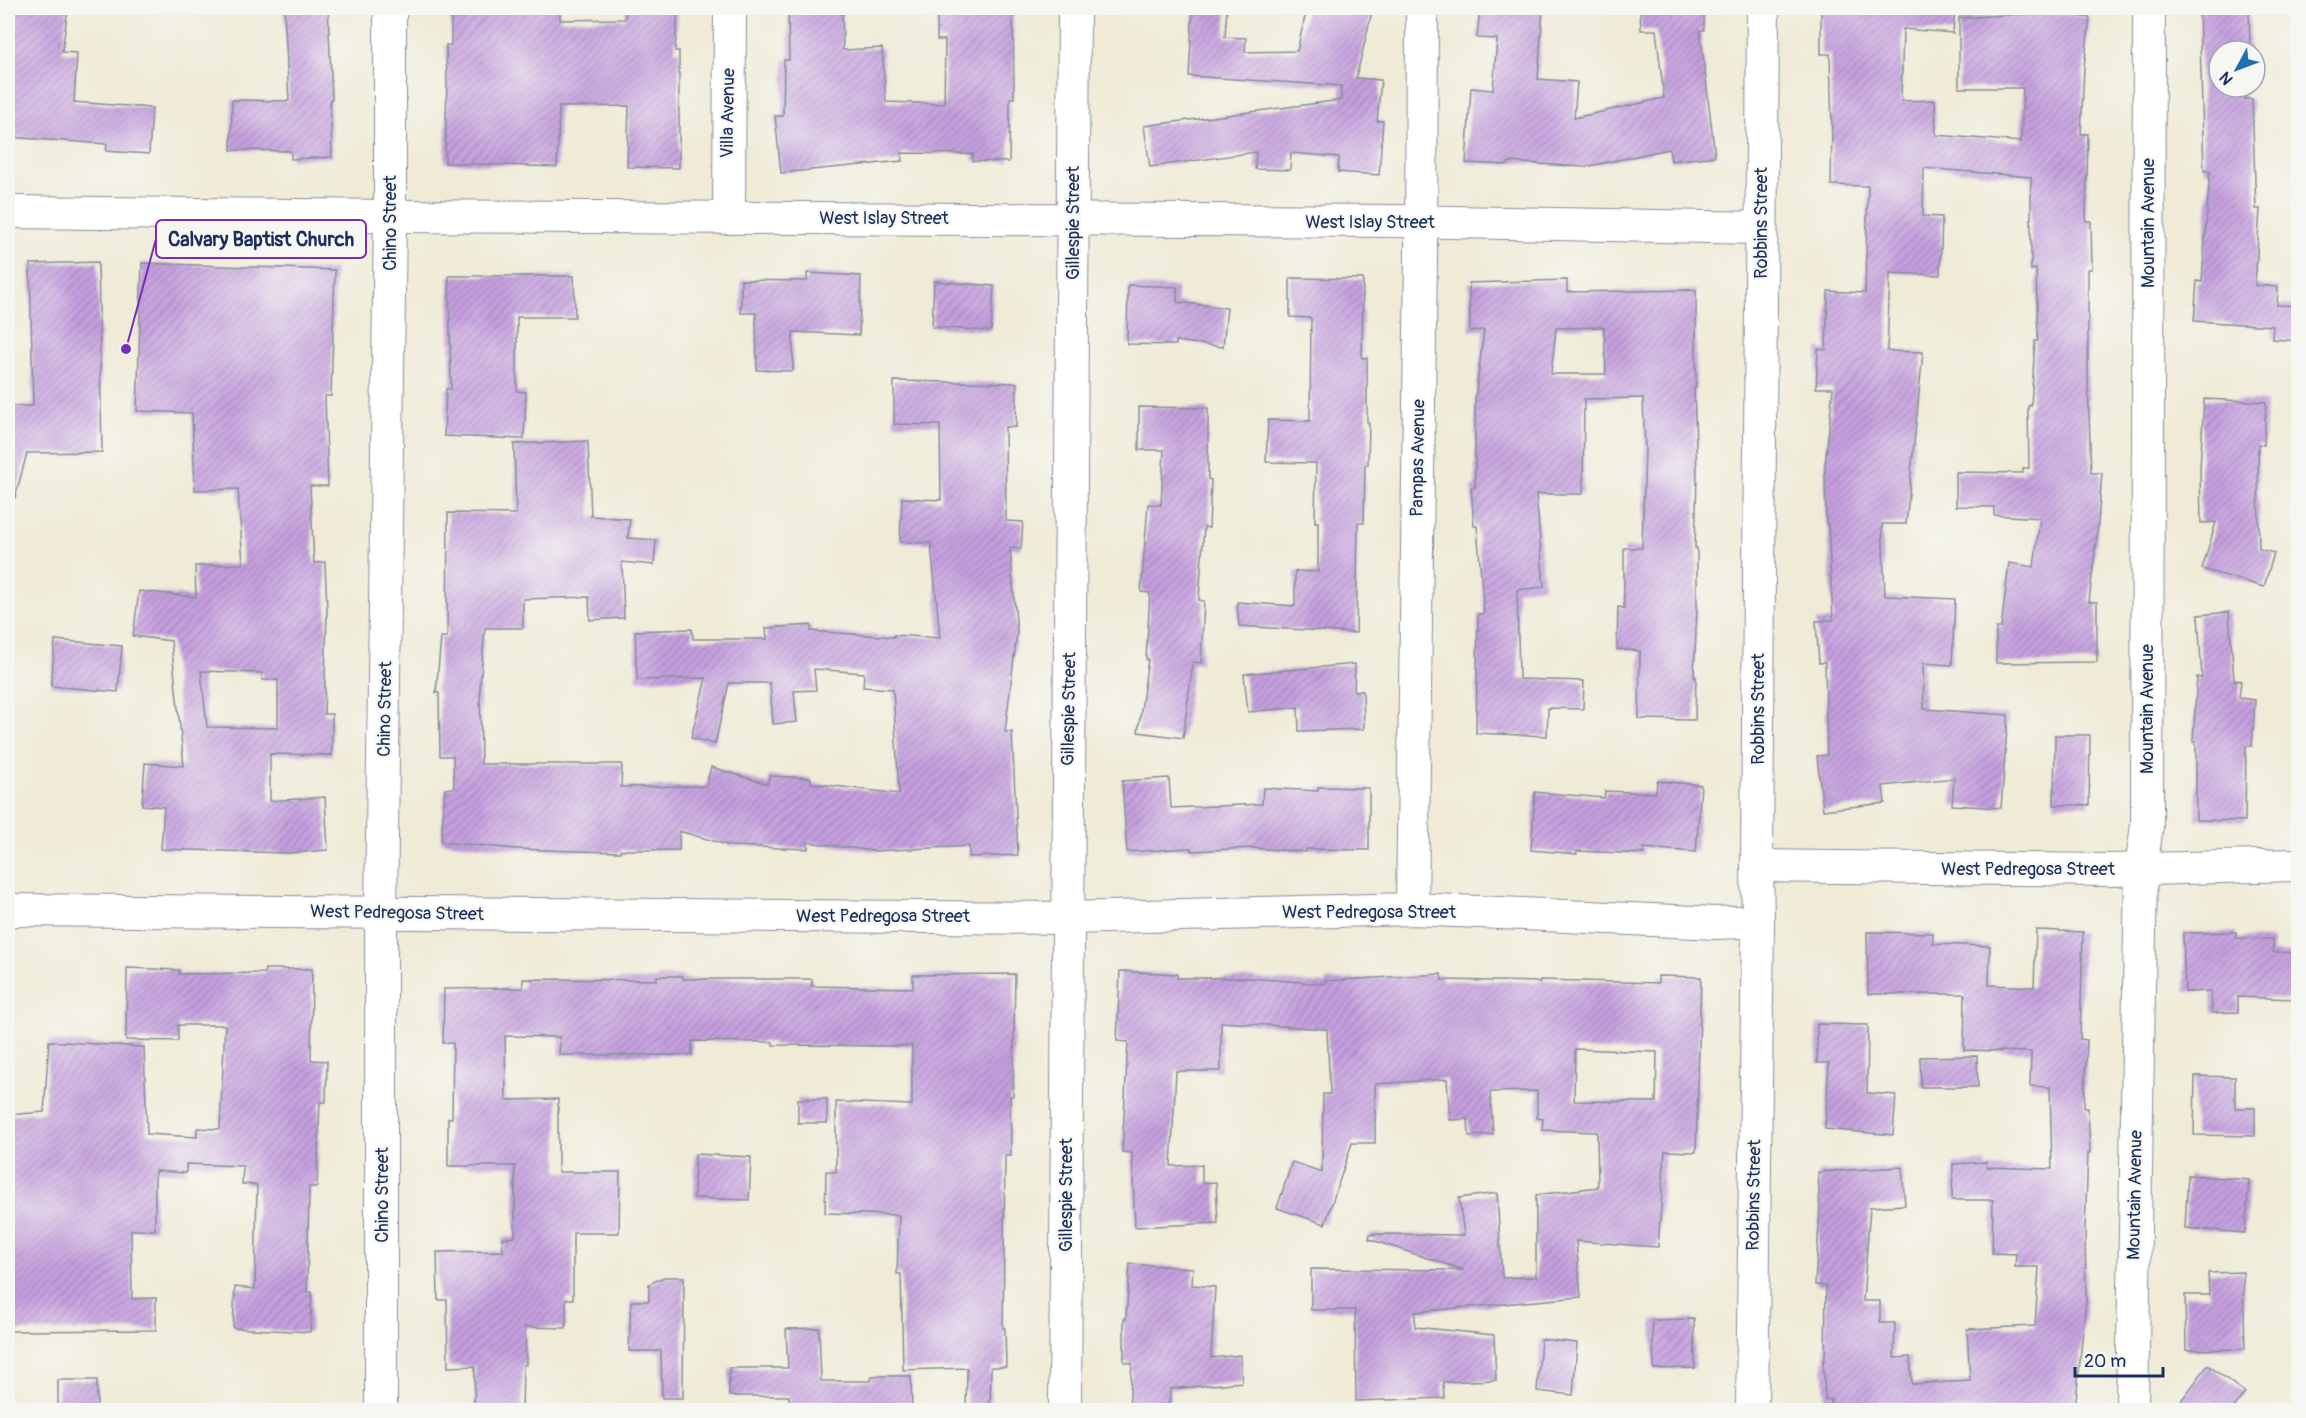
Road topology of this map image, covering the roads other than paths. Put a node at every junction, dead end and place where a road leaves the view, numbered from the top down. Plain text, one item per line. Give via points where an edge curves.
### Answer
1 (390, 8) edge
2 (730, 8) edge
3 (1074, 8) edge
4 (1422, 8) edge
5 (1763, 8) edge
6 (2149, 8) edge
7 (8, 212) edge
8 (390, 216) junction
9 (729, 218) junction
10 (1073, 220) junction
11 (1422, 222) junction
12 (1761, 228) junction
13 (2298, 865) edge
14 (1757, 866) junction
15 (2141, 869) junction
16 (8, 909) edge
17 (1412, 909) junction
18 (381, 913) junction
19 (1067, 918) junction
20 (1758, 921) junction
21 (381, 1410) edge
22 (1065, 1410) edge
23 (1752, 1410) edge
24 (2132, 1410) edge

1 - 8 street, Chino Street
2 - 9 street, Villa Avenue
3 - 10 street, Gillespie Street
4 - 11 street, Pampas Avenue
5 - 12 street, Robbins Street
6 - 15 street, Mountain Avenue via 2147,813
7 - 8 street, West Islay Street
8 - 9 street, West Islay Street
8 - 18 street, Chino Street
9 - 10 street, West Islay Street
10 - 11 street, West Islay Street
10 - 19 street, Gillespie Street
11 - 12 street, West Islay Street
11 - 17 street, Pampas Avenue
12 - 14 street, Robbins Street
13 - 15 street, West Pedregosa Street
14 - 15 street, West Pedregosa Street
14 - 20 street, Robbins Street
15 - 24 street, Mountain Avenue
16 - 18 street, West Pedregosa Street
17 - 19 street, West Pedregosa Street
17 - 20 street, West Pedregosa Street via 1717,923
18 - 19 street, West Pedregosa Street
18 - 21 street, Chino Street
19 - 22 street, Gillespie Street
20 - 23 street, Robbins Street

